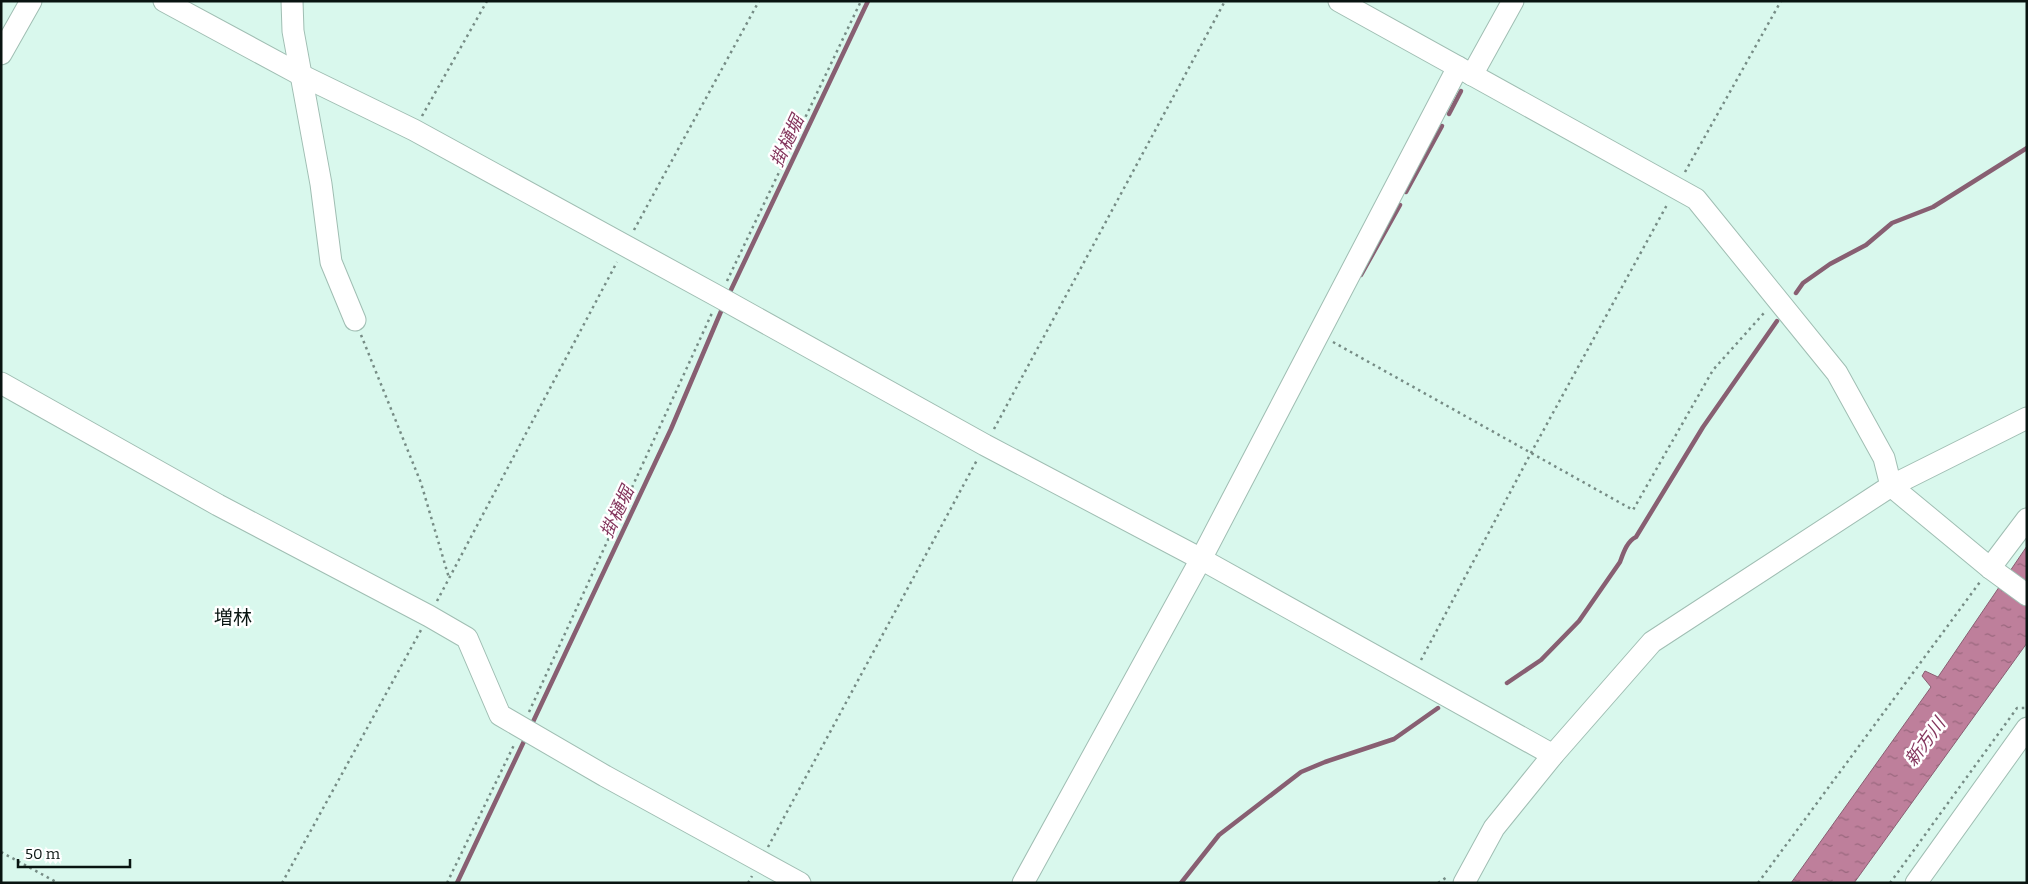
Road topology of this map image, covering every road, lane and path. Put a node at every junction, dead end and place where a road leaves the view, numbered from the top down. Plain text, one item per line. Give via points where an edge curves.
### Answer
1 (31, 1) edge
2 (164, 1) edge
3 (292, 1) edge
4 (487, 1) edge
5 (759, 1) edge
6 (861, 1) edge
7 (1338, 1) edge
8 (1513, 1) edge
9 (1781, 1) edge
10 (1, 54) edge
11 (1465, 71) junction
12 (301, 75) junction
13 (414, 130) junction
14 (1677, 188) junction
15 (626, 246) junction
16 (724, 299) junction
17 (1777, 299) junction
18 (355, 320) joint
19 (1318, 333) junction
20 (1, 383) edge
21 (2027, 418) edge
22 (1531, 454) junction
23 (1891, 486) junction
24 (2027, 519) edge
25 (1201, 559) junction
26 (1990, 568) junction
27 (449, 578) junction
28 (2027, 595) edge
29 (429, 616) junction
30 (1412, 677) junction
31 (2027, 708) edge
32 (526, 731) junction
33 (2023, 740) edge
34 (1553, 755) junction
35 (1, 852) edge
36 (58, 883) edge
37 (282, 883) edge
38 (447, 883) edge
39 (800, 883) edge
40 (1023, 883) edge
41 (1464, 883) edge
42 (1758, 883) edge
43 (1890, 883) edge
44 (1916, 883) edge

1 - 10 street
2 - 12 street
3 - 12 street via 293,31
4 - 13 path
5 - 15 path
6 - 16 path
7 - 11 street
8 - 11 street
9 - 14 path
11 - 14 street
11 - 19 street
12 - 13 street
12 - 18 street via 331,262
13 - 15 street
14 - 17 street via 1696,199
14 - 22 path
15 - 16 street
15 - 27 path
16 - 25 street via 985,445
16 - 32 path
17 - 22 path via 1713,370 1633,510
17 - 23 street via 1837,374 1884,458
18 - 27 path via 421,484
19 - 22 path
19 - 25 street
20 - 29 street via 218,505
21 - 23 street
22 - 30 path
23 - 26 street
23 - 34 street via 1652,642
24 - 26 street
25 - 30 street
25 - 40 street
26 - 28 street
26 - 42 path
27 - 29 path
29 - 32 street via 467,638 500,715
29 - 37 path
30 - 34 street
31 - 43 path via 2017,708
32 - 38 path
32 - 39 street
33 - 44 street
34 - 41 street via 1494,828
35 - 36 path

